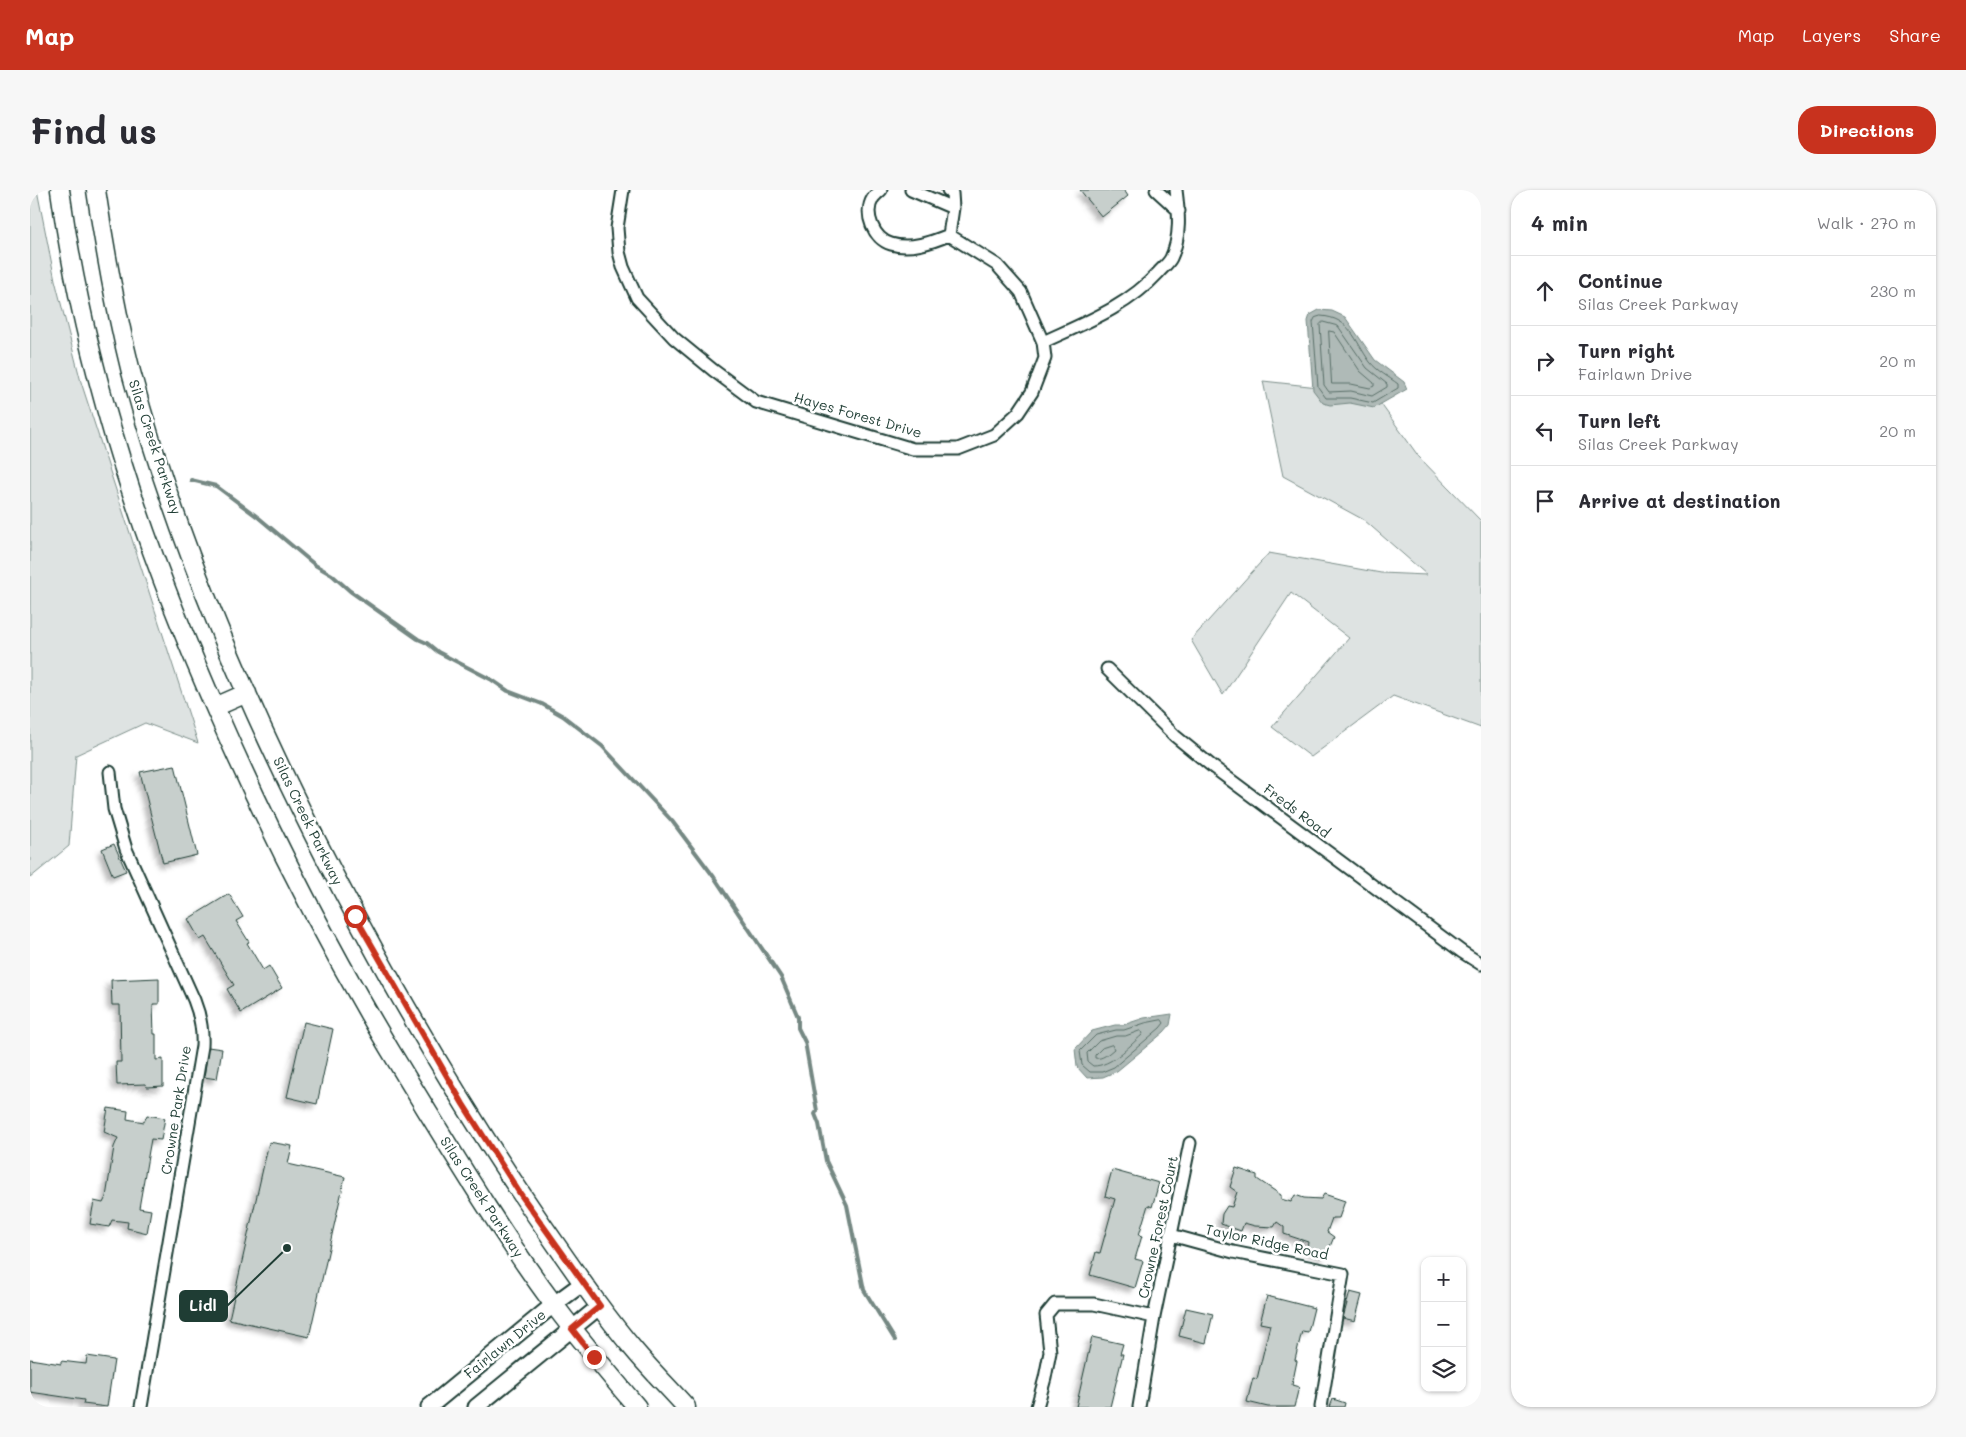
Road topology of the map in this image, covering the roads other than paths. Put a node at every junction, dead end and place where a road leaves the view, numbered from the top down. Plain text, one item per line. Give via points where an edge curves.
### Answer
1 (60, 190) edge
2 (96, 190) edge
3 (623, 190) edge
4 (882, 190) edge
5 (911, 190) edge
6 (948, 190) edge
7 (1156, 190) edge
8 (1176, 190) edge
9 (954, 208) junction
10 (1179, 211) junction
11 (949, 235) junction
12 (1043, 342) junction
13 (1107, 669) dead end
14 (247, 693) junction
15 (214, 707) junction
16 (110, 772) dead end
17 (1481, 964) edge
18 (1190, 1143) dead end
19 (1171, 1235) junction
20 (583, 1283) junction
21 (553, 1305) junction
22 (600, 1306) junction
23 (1154, 1317) junction
24 (572, 1329) junction
25 (1141, 1402) edge
26 (141, 1407) edge
27 (429, 1407) edge
28 (476, 1407) edge
29 (637, 1407) edge
30 (686, 1407) edge
31 (1037, 1407) edge
32 (1150, 1407) edge
33 (1321, 1407) edge

1 - 15 main road, Silas Creek Parkway via 80,310 122,466 156,564
2 - 14 main road, Silas Creek Parkway via 106,255 137,390 199,577
3 - 12 street, Hayes Forest Drive via 617,228 619,252 636,298 674,338 756,402 913,449 958,449 994,435 1018,413 1032,392 1045,358
4 - 11 street via 873,198 870,208 870,219 881,239 906,246
5 - 9 street
6 - 9 street via 952,193
7 - 10 street
8 - 10 street
9 - 11 street
10 - 12 street via 1177,238 1170,260 1154,277 1130,298
11 - 12 street, Hayes Forest Drive via 997,265 1015,285
13 - 17 street, Freds Road via 1213,768
14 - 15 main road
14 - 20 main road, Silas Creek Parkway via 355,916 412,1018 519,1192
15 - 21 main road, Silas Creek Parkway via 276,839 356,991 436,1126
16 - 26 street, Crowne Park Drive via 114,809 126,850 194,1000 203,1034
18 - 19 street, Crowne Forest Court
19 - 23 street, Crowne Forest Court
19 - 33 street, Taylor Ridge Road via 1232,1252 1343,1274
20 - 21 main road, Fairlawn Drive
20 - 22 main road, Silas Creek Parkway
21 - 24 main road, Silas Creek Parkway
21 - 27 main road, Fairlawn Drive
22 - 24 main road
22 - 30 main road, Silas Creek Parkway via 635,1352
23 - 25 street, Crowne Forest Court
23 - 31 street, Crowne Forest Court via 1094,1304 1055,1304 1046,1315 1050,1352
24 - 28 main road
24 - 29 main road, Silas Creek Parkway
25 - 32 street

